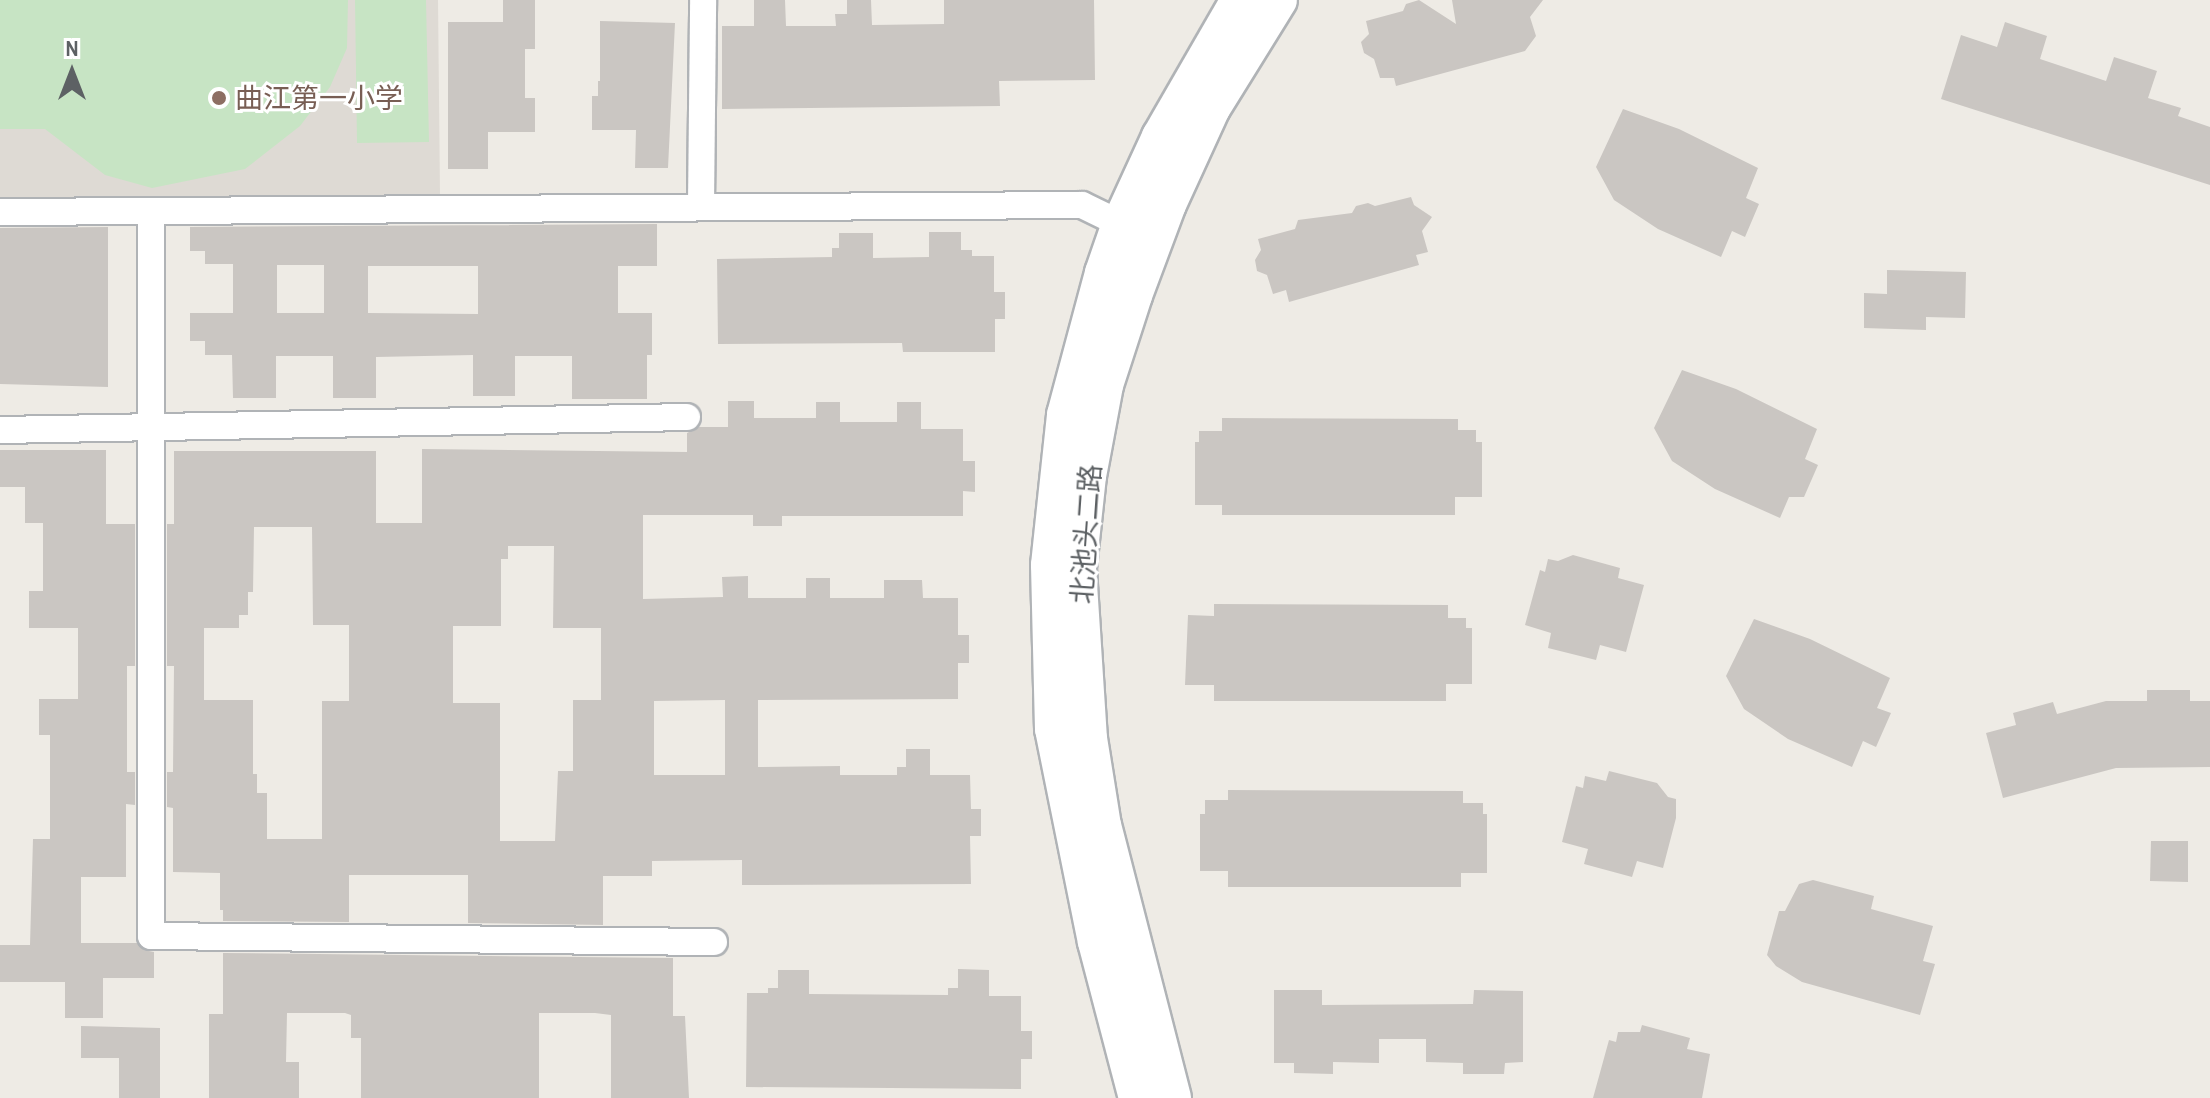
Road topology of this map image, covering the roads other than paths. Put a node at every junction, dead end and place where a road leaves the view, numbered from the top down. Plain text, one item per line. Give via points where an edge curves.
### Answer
1 (703, 0) edge
2 (1240, 0) edge
3 (1278, 0) edge
4 (701, 205) junction
5 (151, 211) junction
6 (0, 212) edge
7 (1121, 224) junction
8 (687, 417) dead end
9 (0, 430) edge
10 (151, 430) junction
11 (714, 942) dead end
12 (1138, 1098) edge
13 (1172, 1098) edge

1 - 4 street
2 - 7 main road, 北池头二路 via 1161,137
3 - 13 main road, 北池头二路 via 1211,108 1133,295 1104,385 1077,568 1088,739 1102,826
4 - 5 street
4 - 7 street via 1082,205
5 - 6 street
5 - 10 street
7 - 12 main road, 北池头二路 via 1066,415 1050,565 1050,667 1054,729 1072,830
8 - 10 street
9 - 10 street
10 - 11 street via 151,936

